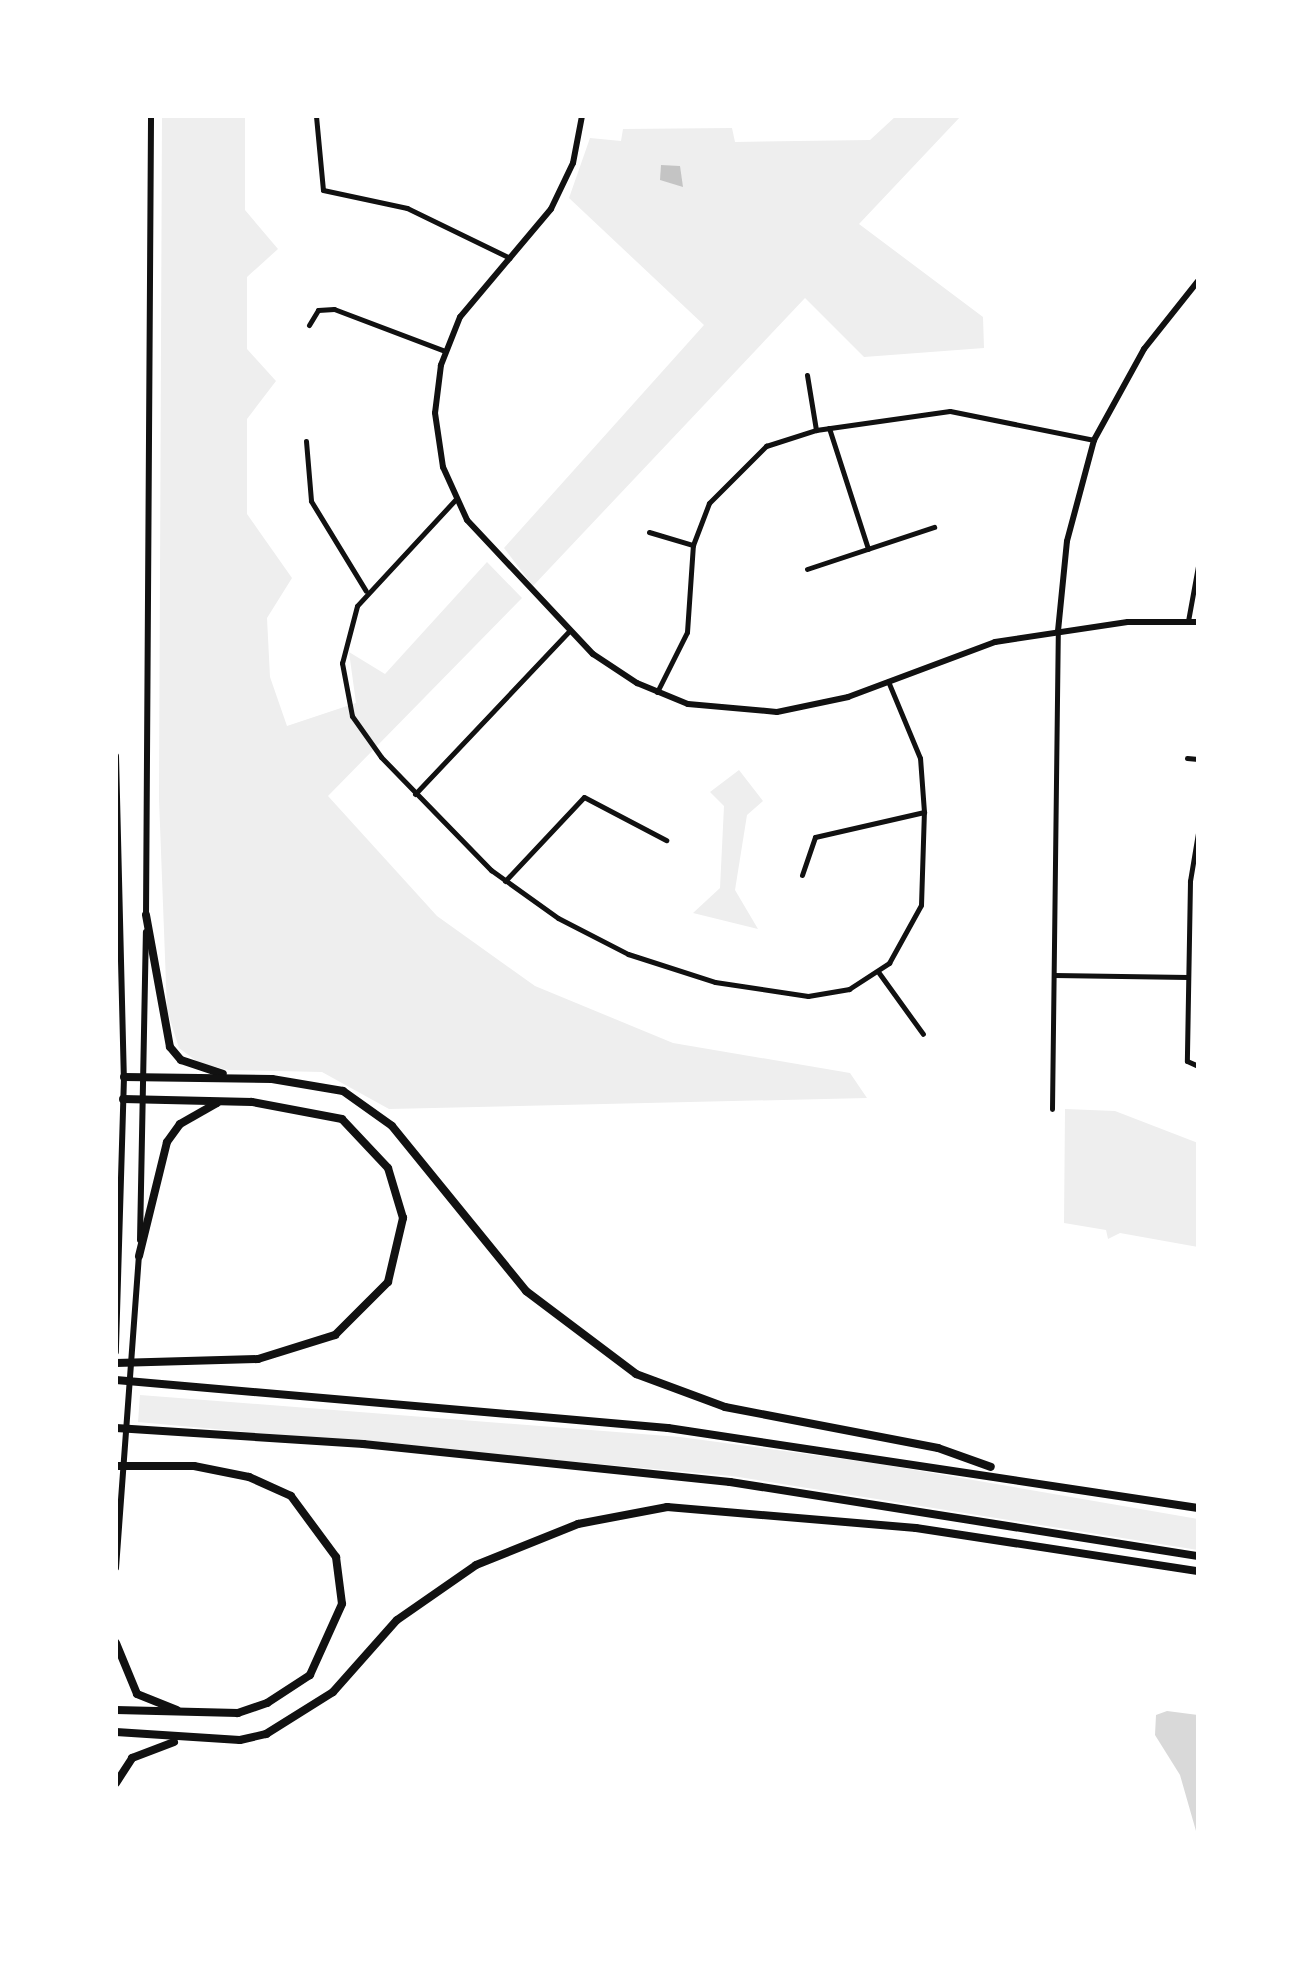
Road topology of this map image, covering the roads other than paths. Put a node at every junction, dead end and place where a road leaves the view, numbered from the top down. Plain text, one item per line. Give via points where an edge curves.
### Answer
1 (151, 116) edge
2 (316, 116) edge
3 (582, 116) edge
4 (510, 258) junction
5 (1198, 281) edge
6 (309, 325) dead end
7 (445, 351) junction
8 (807, 375) dead end
9 (829, 428) junction
10 (816, 430) junction
11 (1094, 440) junction
12 (306, 441) dead end
13 (455, 500) junction
14 (934, 527) dead end
15 (649, 532) dead end
16 (693, 545) junction
17 (868, 549) junction
18 (1198, 566) edge
19 (807, 569) dead end
20 (366, 591) junction
21 (1188, 621) junction
22 (1198, 622) edge
23 (1058, 631) junction
24 (568, 632) junction
25 (888, 680) junction
26 (656, 693) junction
27 (116, 756) edge
28 (1187, 758) dead end
29 (1198, 759) edge
30 (415, 794) junction
31 (924, 812) junction
32 (1198, 833) edge
33 (666, 840) dead end
34 (802, 875) dead end
35 (505, 881) junction
36 (146, 915) junction
37 (879, 973) junction
38 (1054, 975) junction
39 (1188, 977) junction
40 (923, 1034) dead end
41 (1198, 1066) edge
42 (124, 1077) junction
43 (147, 1078) junction
44 (252, 1079) junction
45 (123, 1099) junction
46 (146, 1099) junction
47 (221, 1101) junction
48 (1052, 1109) dead end
49 (139, 1256) junction
50 (117, 1332) edge
51 (116, 1352) edge
52 (116, 1363) edge
53 (116, 1380) edge
54 (116, 1430) edge
55 (116, 1466) edge
56 (1010, 1474) junction
57 (1198, 1508) edge
58 (1198, 1556) edge
59 (116, 1568) edge
60 (1198, 1571) edge
61 (116, 1643) edge
62 (116, 1710) edge
63 (198, 1714) junction
64 (116, 1732) edge
65 (206, 1739) junction
66 (116, 1783) edge

1 - 36 main road
2 - 4 street via 319,187 407,208
3 - 4 main road via 560,194
4 - 7 main road via 471,299
5 - 11 main road via 1144,349
6 - 7 street via 318,310 334,309
7 - 13 main road via 436,431
8 - 10 street
9 - 10 street
9 - 11 street via 964,412
9 - 17 street
10 - 16 street via 766,446 709,503
11 - 23 main road via 1067,541
12 - 20 street via 314,509
13 - 20 street
13 - 24 main road
14 - 17 street
15 - 16 street
16 - 26 street via 687,632
17 - 19 street
18 - 21 street
20 - 30 street via 344,644 345,694 363,735
21 - 22 main road
21 - 23 main road
23 - 25 main road via 988,644
23 - 38 street
24 - 26 main road
24 - 30 street
25 - 26 main road via 777,712 717,710
25 - 31 street via 920,758
27 - 42 main road
28 - 29 street
30 - 35 street
31 - 34 street via 815,837
31 - 37 street via 918,913 904,945
32 - 39 street
33 - 35 street via 584,797
35 - 37 street via 591,937 656,965 746,988 828,994
36 - 43 main road
36 - 44 highway via 170,1047 199,1069
37 - 40 street
38 - 39 street
38 - 48 street
39 - 41 street via 1187,1061
42 - 43 highway
42 - 45 main road
43 - 44 highway
43 - 46 main road
44 - 56 highway via 312,1083 370,1108 526,1291 636,1374 725,1407 938,1448
45 - 46 highway
45 - 50 main road
46 - 47 highway
46 - 49 main road
47 - 49 highway via 180,1124 167,1142
47 - 52 highway via 334,1116 378,1152 403,1218 388,1282 355,1321 300,1350 228,1362
49 - 59 main road
50 - 51 main road
53 - 56 highway via 587,1418
54 - 58 highway via 730,1482
55 - 63 highway via 194,1466 270,1484 309,1512 336,1557 342,1604 310,1675 267,1703
56 - 57 highway
60 - 65 highway via 916,1528 705,1507 602,1517 532,1539 451,1580 397,1620 333,1692 289,1723 240,1740
61 - 63 highway via 137,1694
62 - 63 highway
64 - 65 highway
65 - 66 highway via 153,1746 132,1758

